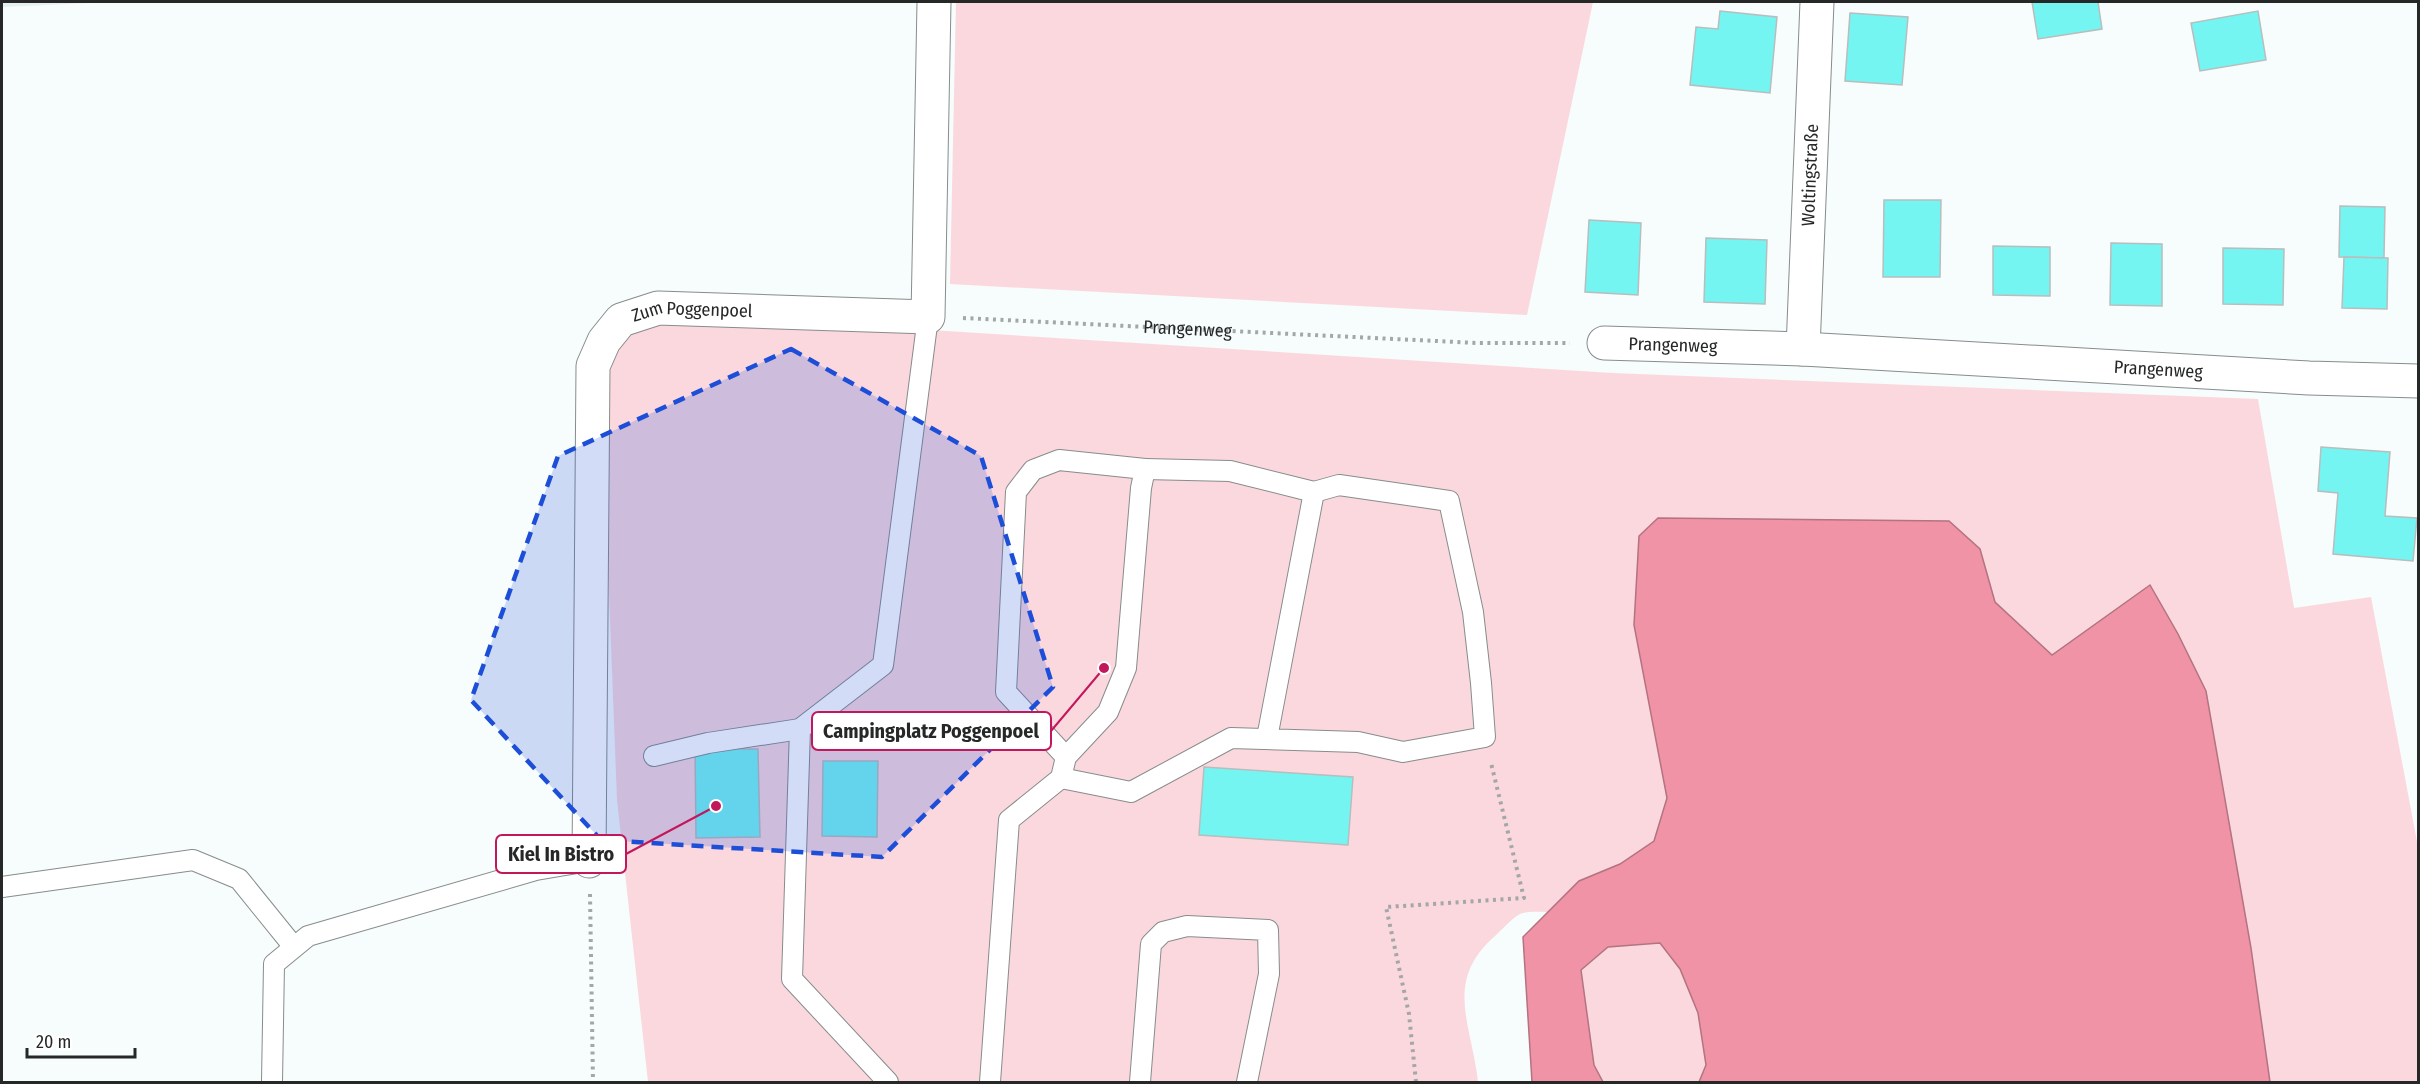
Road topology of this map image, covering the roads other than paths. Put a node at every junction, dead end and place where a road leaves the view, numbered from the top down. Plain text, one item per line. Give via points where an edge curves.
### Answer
1 (934, 2) edge
2 (1817, 2) edge
3 (928, 316) junction
4 (1604, 343) road end
5 (1803, 349) junction
6 (2418, 381) edge
7 (1145, 469) junction
8 (1314, 492) junction
9 (800, 729) junction
10 (1267, 738) junction
11 (654, 756) dead end
12 (1066, 757) junction
13 (1060, 778) junction
14 (589, 861) joint
15 (2, 887) edge
16 (294, 947) junction
17 (272, 1083) edge
18 (888, 1083) edge
19 (990, 1083) edge
20 (1140, 1083) edge
21 (1247, 1083) edge

1 - 3 street
2 - 5 street, Woltingstraße
3 - 9 lane via 882,665
3 - 14 street, Zum Poggenpoel via 658,308 621,320 604,341 592,366
4 - 5 street, Prangenweg
5 - 6 street, Prangenweg via 2297,378
7 - 8 lane via 1230,471
7 - 12 lane via 1126,668 1108,712
7 - 12 lane via 1059,460 1033,470 1016,492 1006,692
8 - 10 lane
8 - 10 lane via 1339,485 1449,501 1473,612 1485,737 1403,752 1358,742
9 - 11 lane
9 - 18 lane via 792,979
10 - 13 lane via 1231,738 1131,792
12 - 13 lane
13 - 19 lane via 1009,820
14 - 16 lane via 536,870 308,936
15 - 16 lane via 193,861 239,879
16 - 17 lane via 274,964
20 - 21 lane via 1151,945 1163,932 1187,926 1268,930 1269,974

